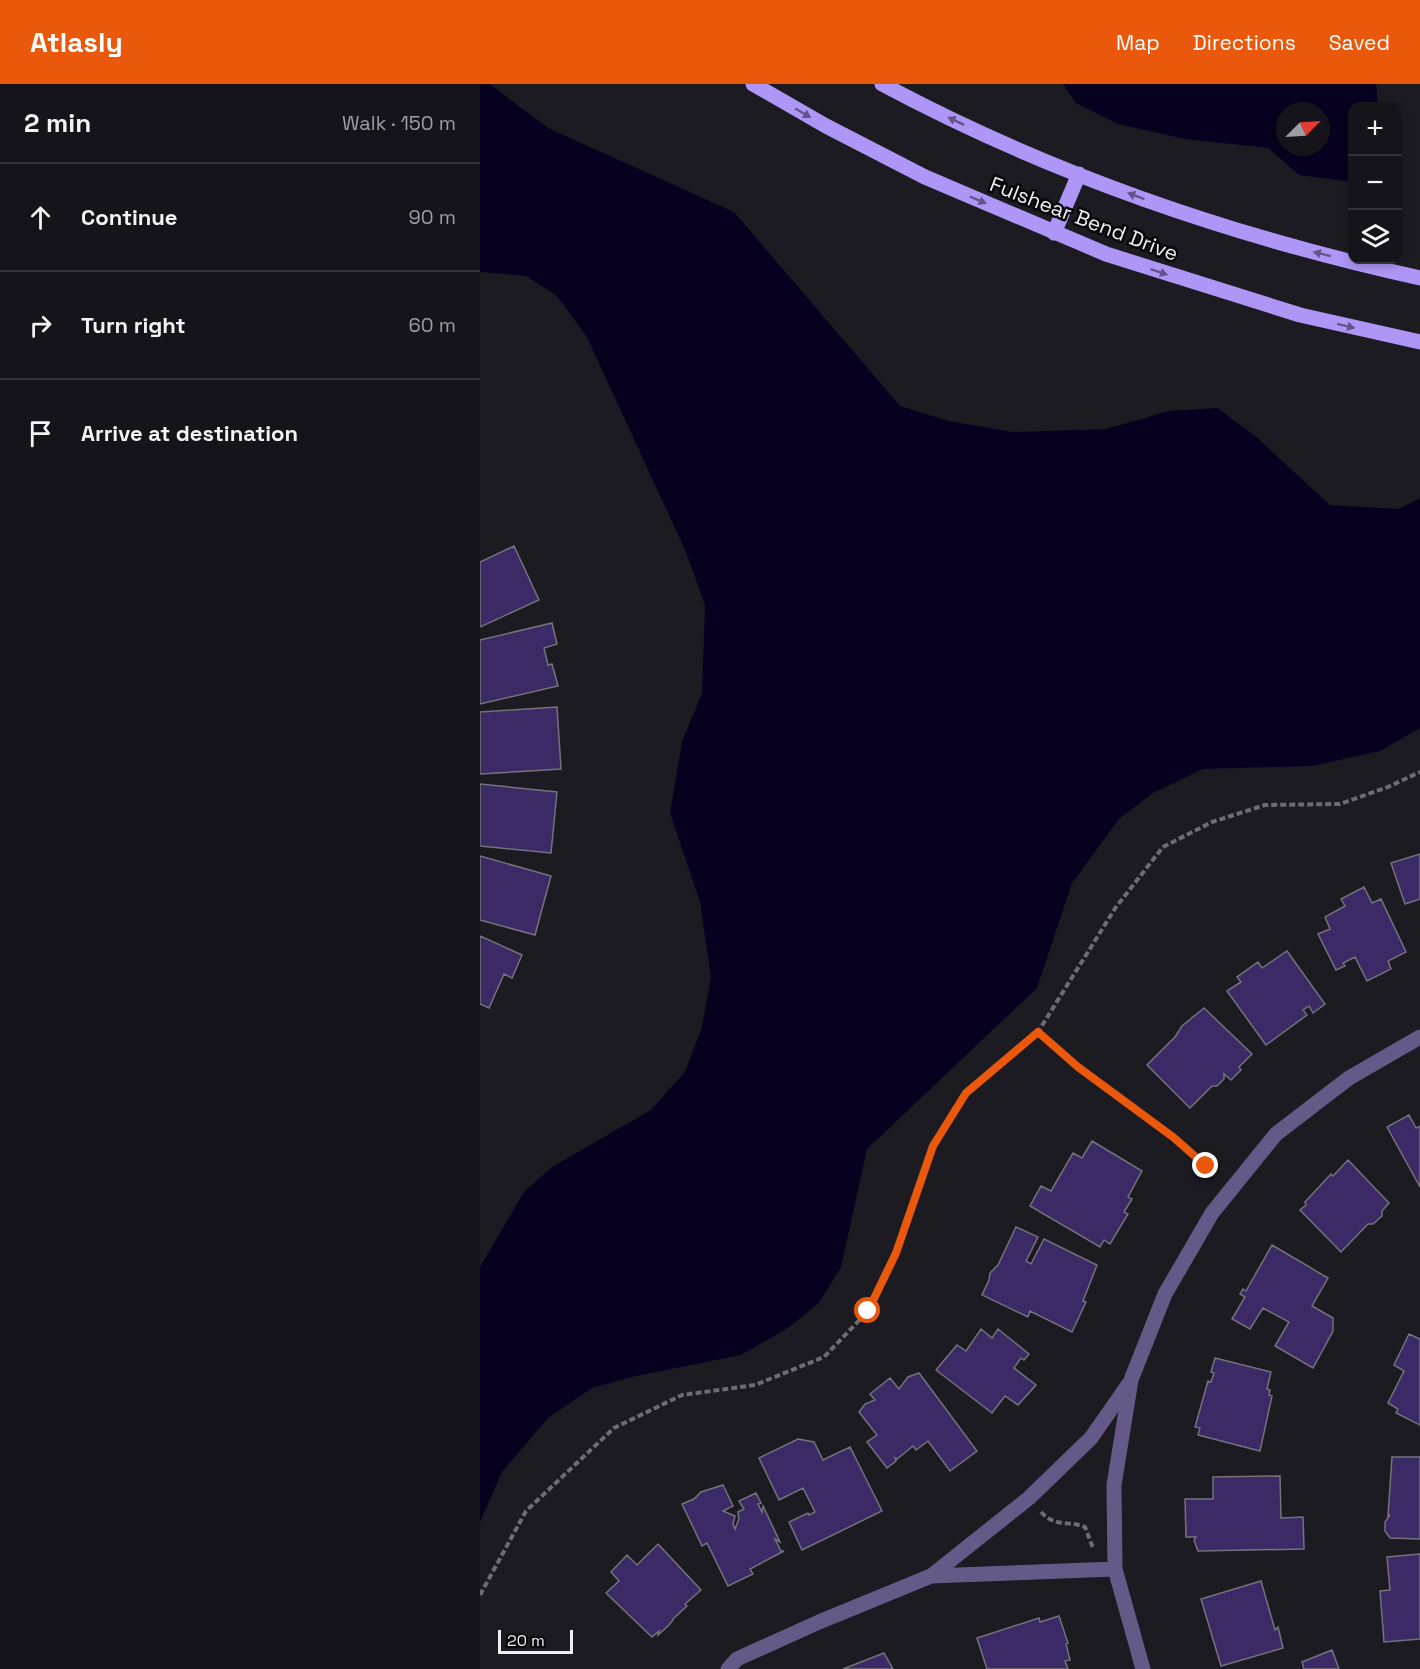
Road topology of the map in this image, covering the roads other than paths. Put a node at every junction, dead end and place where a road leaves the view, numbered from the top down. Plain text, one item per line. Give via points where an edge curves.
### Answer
1 (753, 84) edge
2 (882, 84) edge
3 (1079, 174) junction
4 (1054, 233) junction
5 (1420, 278) edge
6 (1420, 342) edge
7 (1420, 1037) edge
8 (1131, 1380) junction
9 (1108, 1569) junction
10 (931, 1576) junction
11 (728, 1669) edge
12 (1143, 1669) edge

1 -> 4 main road, Fulshear Bend Drive via 925,177
3 -> 2 main road, Fulshear Bend Drive
3 - 4 main road
5 -> 3 main road, Fulshear Bend Drive via 1219,225
4 -> 6 main road, Fulshear Bend Drive via 1224,293
7 - 8 street via 1349,1078 1276,1134 1212,1213 1165,1294
8 - 9 street via 1114,1485
8 - 10 street via 1091,1438 1029,1498
9 - 10 street
9 - 12 street
10 - 11 street via 737,1659

